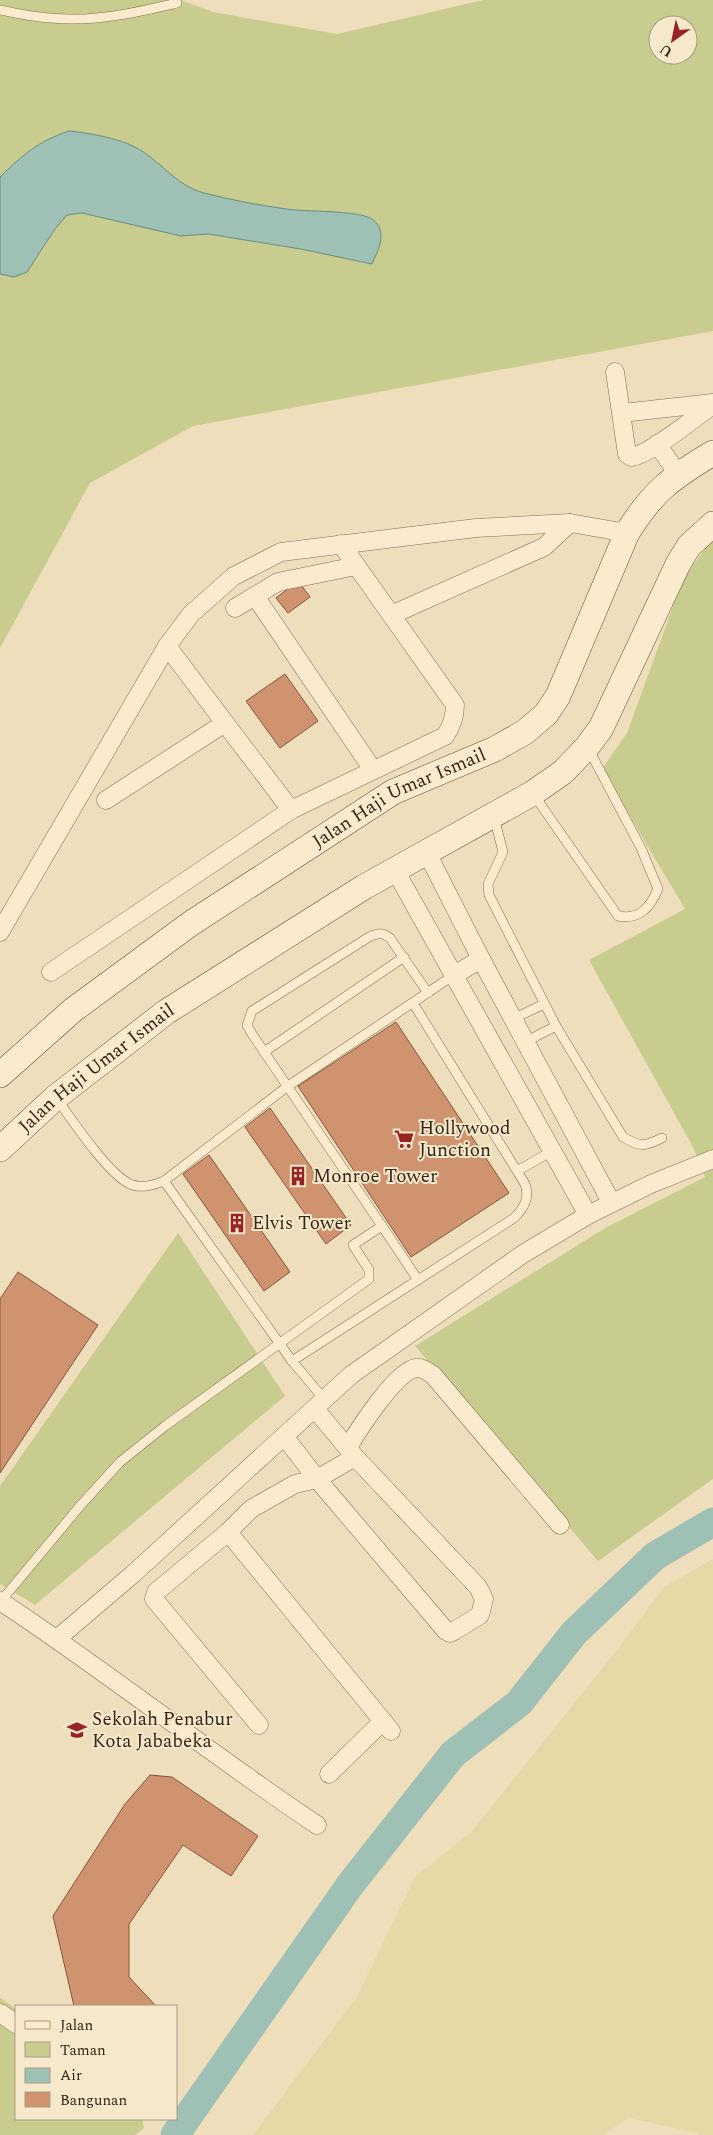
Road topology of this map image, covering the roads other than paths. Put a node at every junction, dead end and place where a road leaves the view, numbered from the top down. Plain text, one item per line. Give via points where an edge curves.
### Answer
1 (176, 3) dead end
2 (0, 10) edge
3 (615, 372) dead end
4 (713, 404) edge
5 (622, 413) junction
6 (657, 444) junction
7 (713, 453) edge
8 (678, 474) junction
9 (570, 524) junction
10 (713, 524) edge
11 (627, 534) junction
12 (341, 544) junction
13 (356, 566) junction
14 (255, 596) junction
15 (236, 608) dead end
16 (391, 615) junction
17 (167, 646) junction
18 (225, 723) junction
19 (587, 747) junction
20 (374, 770) junction
21 (533, 792) junction
22 (106, 800) dead end
23 (291, 810) junction
24 (494, 815) junction
25 (427, 853) junction
26 (395, 870) junction
27 (0, 932) edge
28 (404, 957) junction
29 (481, 959) junction
30 (51, 972) dead end
31 (454, 975) junction
32 (428, 993) junction
33 (413, 1003) junction
34 (544, 1004) junction
35 (513, 1019) junction
36 (556, 1026) junction
37 (525, 1042) junction
38 (264, 1052) junction
39 (0, 1074) edge
40 (288, 1086) junction
41 (56, 1097) junction
42 (662, 1138) dead end
43 (0, 1149) edge
44 (552, 1151) junction
45 (713, 1159) edge
46 (517, 1171) junction
47 (164, 1181) junction
48 (610, 1202) junction
49 (588, 1215) junction
50 (382, 1226) junction
51 (418, 1280) junction
52 (279, 1343) junction
53 (292, 1361) junction
54 (320, 1404) junction
55 (284, 1436) junction
56 (352, 1452) junction
57 (317, 1479) junction
58 (560, 1525) dead end
59 (228, 1532) junction
60 (1, 1601) edge
61 (58, 1638) junction
62 (259, 1725) dead end
63 (329, 1774) dead end
64 (317, 1825) dead end
65 (0, 2013) edge
66 (15, 2023) edge

1 - 2 lane via 124,15 70,20
3 - 5 street
4 - 5 street
4 - 6 street
5 - 6 street via 630,457
6 - 8 street
7 - 8 main road, Jalan Haji Umar Ismail
8 - 11 main road, Jalan Haji Umar Ismail via 654,495
9 - 11 street
9 - 12 street via 476,528
9 - 16 street via 544,547
10 - 19 main road, Jalan Haji Umar Ismail via 689,546 678,564 601,728
11 - 39 main road, Jalan Haji Umar Ismail via 558,696 546,714 525,732 495,748 393,792 190,924 73,1010
12 - 13 street
12 - 17 street via 281,552 234,576 191,614
13 - 14 street via 278,582
13 - 16 street
14 - 15 street
14 - 20 street
16 - 20 street via 455,705 455,714 445,736
17 - 18 street
17 - 27 street
18 - 22 street
18 - 23 street
19 - 21 main road, Jalan Haji Umar Ismail via 563,772
19 - 21 lane via 641,848 658,889 653,902 641,914 629,918 618,916
20 - 23 street
21 - 24 main road, Jalan Haji Umar Ismail
23 - 30 street
24 - 25 main road, Jalan Haji Umar Ismail
24 - 34 lane via 502,852 488,884 489,895
25 - 26 main road, Jalan Haji Umar Ismail
25 - 29 street
26 - 31 street
26 - 41 main road, Jalan Haji Umar Ismail via 166,1012
28 - 32 lane
28 - 38 lane
28 - 38 lane via 390,938 384,933 377,933 252,1011 247,1025
29 - 31 street
29 - 35 street
31 - 32 lane
31 - 44 street
32 - 33 lane
33 - 40 lane
33 - 46 lane
34 - 35 lane
34 - 36 lane
35 - 37 street
36 - 37 lane
36 - 42 lane via 623,1137 637,1145 650,1144
37 - 48 street
38 - 40 lane
40 - 47 lane
40 - 50 lane
41 - 43 main road, Jalan Haji Umar Ismail
41 - 47 lane via 83,1136 121,1179 142,1186
44 - 46 lane
44 - 49 street
45 - 48 street
46 - 51 lane via 528,1192 521,1211
47 - 52 lane
48 - 49 street
49 - 54 street via 522,1254 351,1374
50 - 51 lane
50 - 52 lane via 353,1244 369,1270 369,1279
51 - 53 lane
52 - 53 lane
52 - 60 lane via 120,1462
53 - 54 lane
54 - 55 street
54 - 56 street
55 - 57 street
55 - 61 street via 134,1574
56 - 57 street
56 - 57 street via 478,1587 484,1600 480,1615 450,1633 446,1631
56 - 58 street via 380,1400 407,1371 425,1370 433,1375
57 - 59 street via 295,1484 275,1494 251,1509
59 - 62 street via 156,1592 154,1599
59 - 63 street via 387,1726
60 - 61 street
61 - 64 street via 138,1699
65 - 66 street

